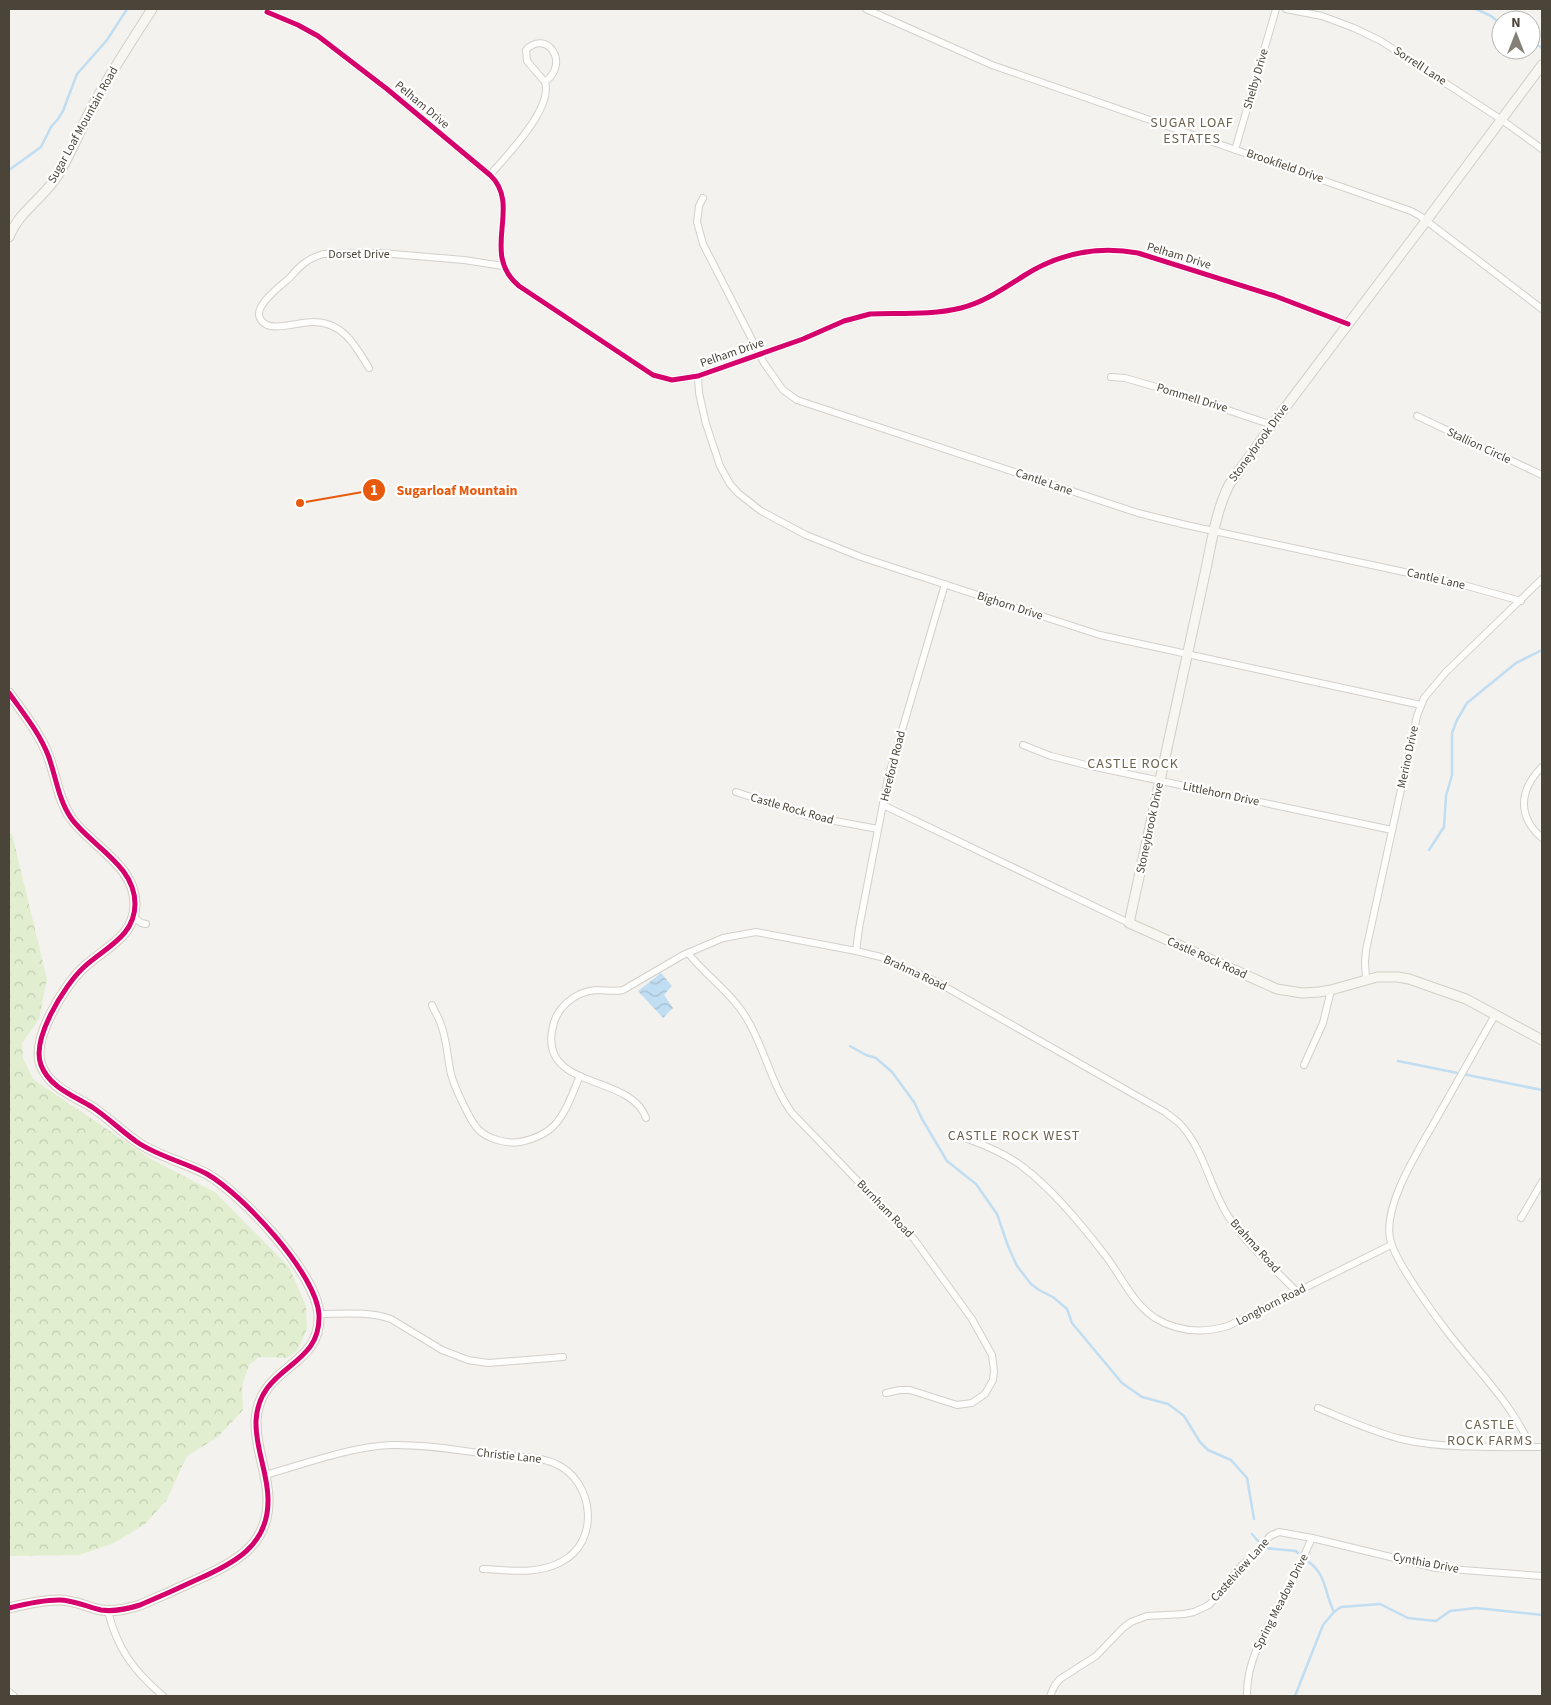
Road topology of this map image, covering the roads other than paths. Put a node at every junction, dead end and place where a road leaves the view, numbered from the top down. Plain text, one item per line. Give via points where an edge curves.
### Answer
1 (152, 9) edge
2 (866, 9) edge
3 (1276, 9) edge
4 (1286, 9) edge
5 (266, 12) dead end
6 (1542, 65) edge
7 (545, 82) junction
8 (1502, 120) junction
9 (1542, 149) edge
10 (1235, 150) junction
11 (490, 175) junction
12 (703, 198) dead end
13 (1426, 221) junction
14 (9, 237) edge
15 (503, 266) junction
16 (1542, 309) edge
17 (1348, 324) junction
18 (760, 354) junction
19 (369, 368) dead end
20 (698, 376) junction
21 (1111, 377) dead end
22 (1417, 416) dead end
23 (1272, 424) junction
24 (1542, 474) edge
25 (1214, 532) junction
26 (1542, 579) edge
27 (945, 584) junction
28 (1521, 601) junction
29 (1187, 655) junction
30 (9, 693) edge
31 (1421, 706) junction
32 (1023, 745) dead end
33 (1542, 767) edge
34 (1160, 781) junction
35 (736, 792) dead end
36 (883, 805) junction
37 (878, 829) junction
38 (1392, 830) junction
39 (1542, 838) edge
40 (134, 917) junction
41 (1129, 923) junction
42 (146, 924) dead end
43 (856, 950) junction
44 (688, 953) junction
45 (1366, 980) junction
46 (1331, 990) junction
47 (432, 1005) dead end
48 (1495, 1015) junction
49 (1542, 1040) edge
50 (1304, 1065) dead end
51 (580, 1076) junction
52 (646, 1118) dead end
53 (965, 1138) dead end
54 (1542, 1182) edge
55 (1521, 1218) dead end
56 (1391, 1245) junction
57 (1297, 1292) junction
58 (319, 1314) junction
59 (563, 1357) dead end
60 (886, 1393) dead end
61 (1318, 1408) dead end
62 (1531, 1447) junction
63 (1542, 1448) edge
64 (265, 1475) junction
65 (1312, 1538) junction
66 (483, 1569) dead end
67 (1542, 1576) edge
68 (9, 1608) edge
69 (108, 1610) junction
70 (9, 1692) edge
71 (14, 1696) edge
72 (163, 1696) edge
73 (1050, 1696) edge
74 (1247, 1696) edge

1 - 14 street, Sugar Loaf Mountain Road via 95,101 58,175 17,220
2 - 10 street, Brookfield Drive via 992,65
3 - 10 street, Shelby Drive
4 - 8 street, Sorrell Lane via 1322,16 1381,41
5 - 11 street, Pelham Drive via 318,36
6 - 8 street, Stoneybrook Drive
7 - 7 street via 527,61 526,50 533,44 548,46 556,55 554,73
7 - 11 street via 546,93 536,118
8 - 9 street, Sorrell Lane
8 - 13 street, Stoneybrook Drive
10 - 13 street, Brookfield Drive via 1393,203
11 - 15 street, Pelham Drive via 503,195
12 - 18 street, Cantle Lane via 698,222 703,244
13 - 16 street, Brookfield Drive
13 - 17 street, Stoneybrook Drive
15 - 19 street, Dorset Drive via 380,253 323,254 303,264 261,306 262,320 268,326 313,322 338,328 347,334
15 - 20 street, Pelham Drive via 519,286 653,375 672,380
17 - 18 street, Pelham Drive via 1275,296 1138,253 1107,250 1055,260 988,297 960,308 855,317
17 - 23 street, Stoneybrook Drive
18 - 20 street, Pelham Drive
18 - 25 street, Cantle Lane via 783,390 797,400 1138,513
20 - 27 street, Bighorn Drive via 706,424 723,473 738,493 761,510 814,539
21 - 23 street, Pommell Drive via 1177,393
22 - 24 street, Stallion Circle
23 - 25 street, Stoneybrook Drive via 1228,484
25 - 28 street, Cantle Lane via 1460,584
25 - 29 street, Stoneybrook Drive
26 - 28 street, Merino Drive
27 - 29 street, Bighorn Drive via 1100,635
27 - 36 street, Hereford Road via 897,745
28 - 31 street, Merino Drive via 1446,672 1431,688
29 - 31 street, Bighorn Drive
29 - 34 street, Stoneybrook Drive
30 - 40 street via 41,740 64,806 71,817 127,877 135,897
31 - 38 street, Merino Drive
32 - 34 street, Littlehorn Drive via 1051,756
33 - 39 street via 1529,784 1524,804 1530,826
34 - 38 street, Littlehorn Drive
34 - 41 street, Stoneybrook Drive
35 - 37 street, Castle Rock Road via 808,816
36 - 37 street, Hereford Road
36 - 41 street, Castle Rock Road
37 - 43 street, Hereford Road
38 - 45 street, Merino Drive via 1366,950
40 - 42 street
40 - 58 street via 123,936 82,968 64,992 40,1041 42,1068 52,1082 104,1115 142,1146 206,1174 233,1195 286,1250 308,1284
41 - 46 street, Castle Rock Road via 1277,989 1302,993
43 - 44 street, Brahma Road via 756,932 723,938
43 - 57 street, Brahma Road via 900,964 935,981 1165,1112 1181,1125 1192,1141 1230,1220
44 - 51 street, Brahma Road via 623,990 584,992 562,1007 553,1025 552,1050 562,1065
44 - 60 street, Burnham Road via 746,1017 779,1093 792,1112 914,1239 972,1319 992,1355 992,1380 984,1394 972,1403 956,1405 910,1390
45 - 46 street, Castle Rock Road
45 - 48 street, Castle Rock Road via 1388,976 1409,979 1466,999
46 - 50 street via 1323,1024
47 - 51 street via 441,1023 452,1076 468,1112 478,1129 492,1138 514,1143 547,1133 561,1119
48 - 49 street, Castle Rock Road
48 - 56 street via 1404,1178 1390,1217
51 - 52 street, Brahma Road via 636,1102
53 - 57 street, Longhorn Road via 1002,1154 1033,1176 1092,1238 1139,1305 1168,1325 1194,1331 1219,1329
54 - 55 street
56 - 57 street, Longhorn Road
56 - 62 street via 1447,1332 1507,1405
58 - 59 street via 380,1315 455,1356 482,1362
58 - 64 street via 311,1347 275,1378 258,1406 256,1432
61 - 62 street via 1399,1439 1419,1443
62 - 63 street
64 - 66 street, Christie Lane via 345,1453 389,1445 549,1461 566,1469 580,1486 587,1504 586,1531 576,1550 562,1562 540,1569
64 - 69 street via 266,1518 256,1541 240,1558 140,1605
65 - 67 street, Cynthia Drive via 1436,1568
65 - 73 street, Castelview Lane via 1282,1532 1273,1534 1209,1605 1189,1613 1147,1616 1131,1622 1096,1656 1060,1679
65 - 74 street, Spring Meadow Drive via 1256,1649
68 - 69 street via 59,1600
69 - 72 street via 115,1635 126,1656 142,1678
70 - 71 street

